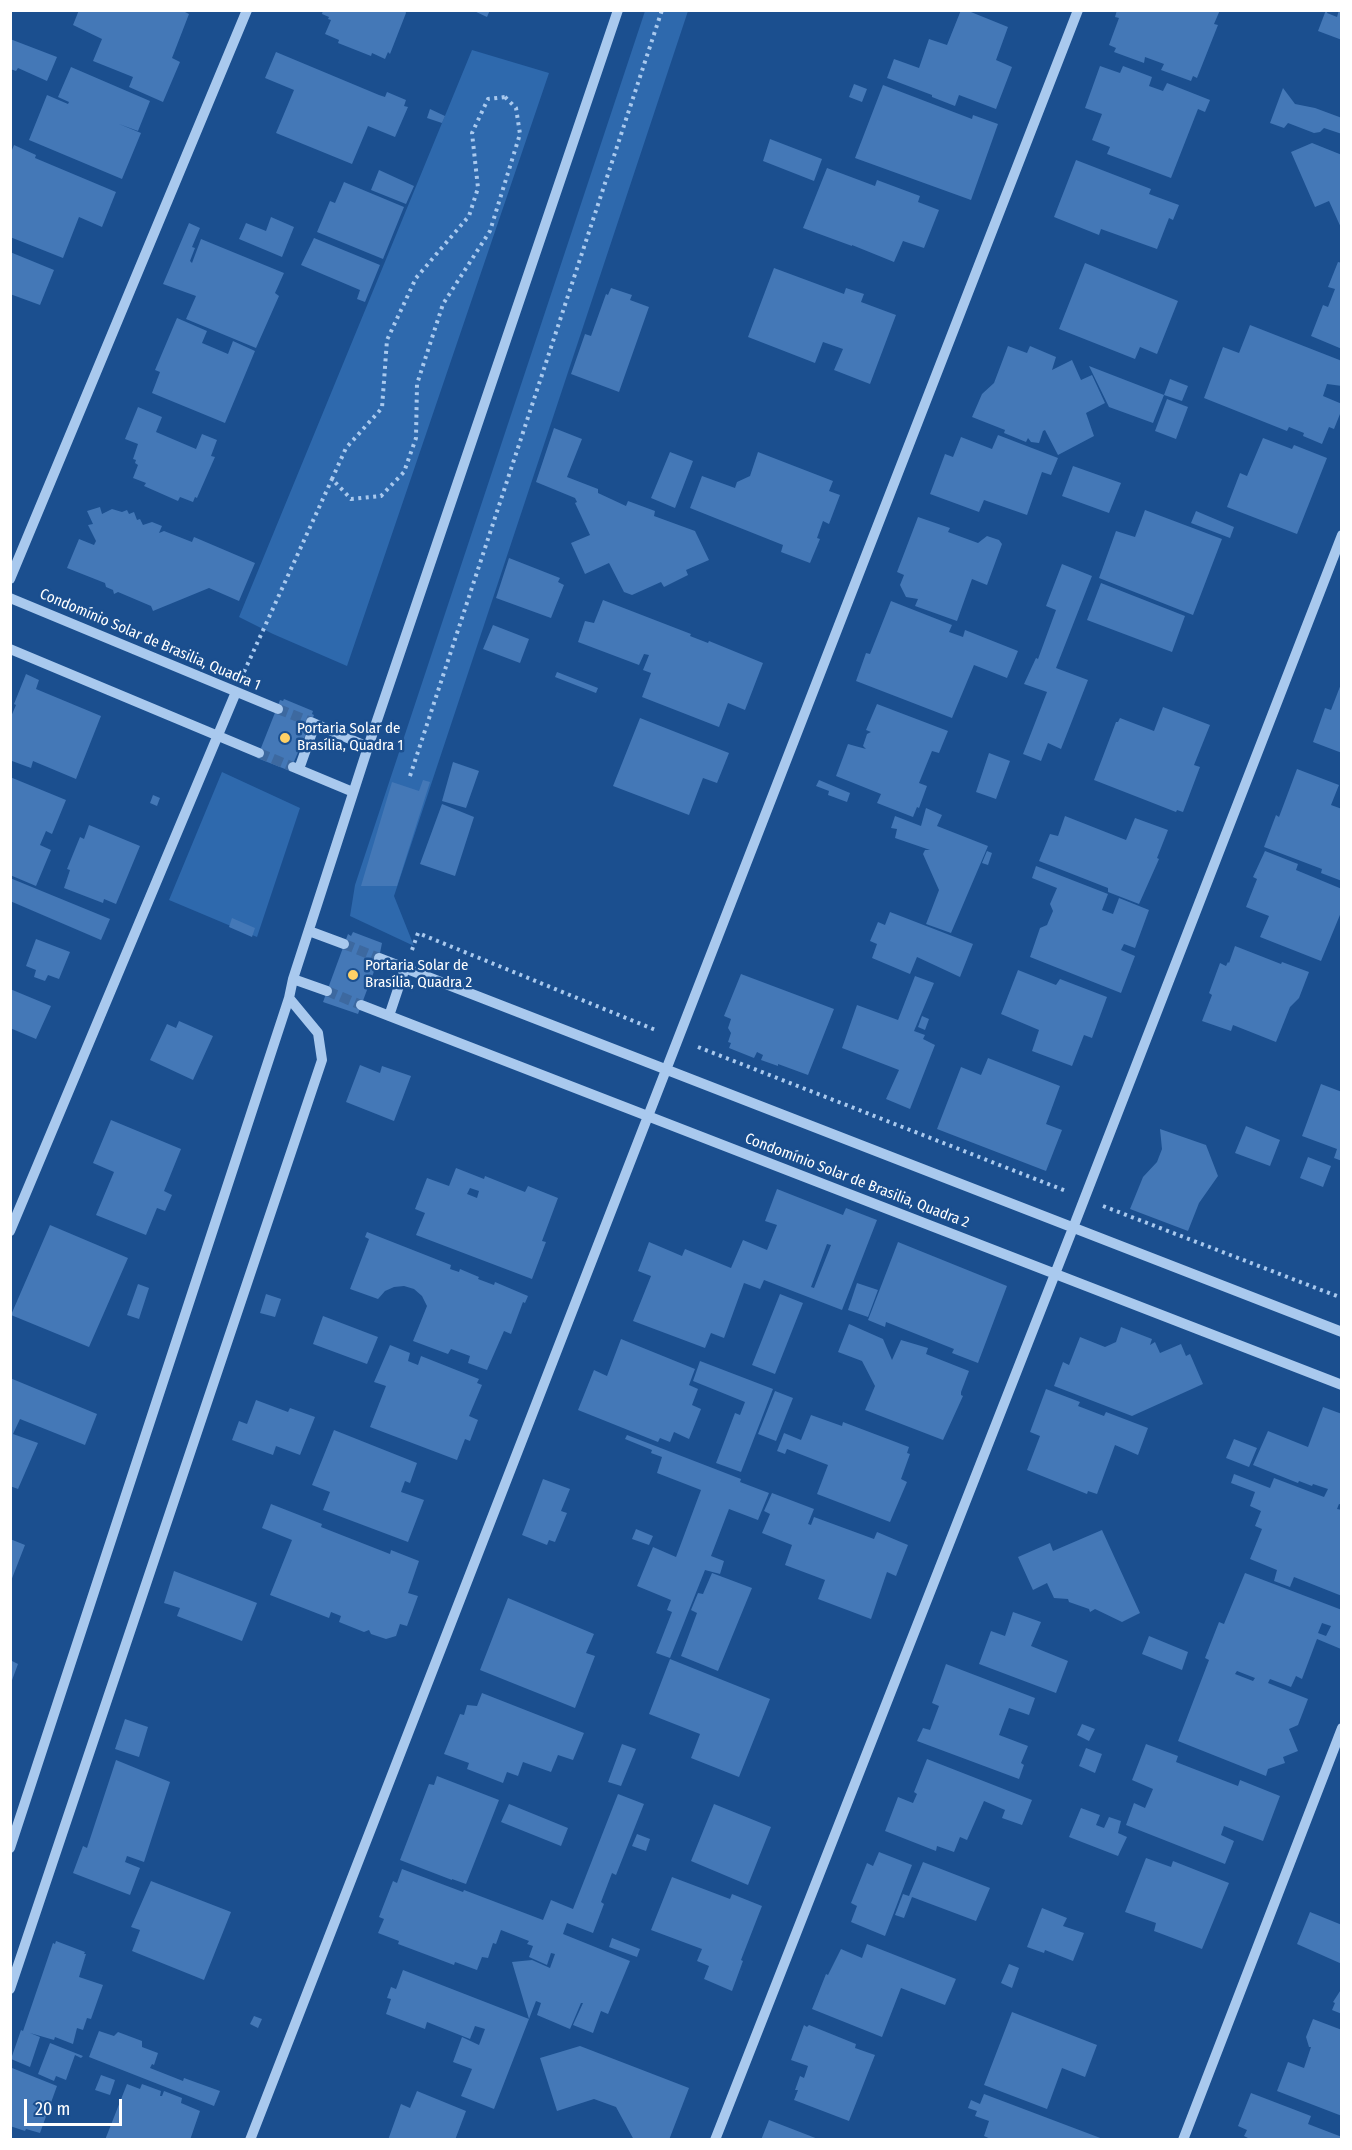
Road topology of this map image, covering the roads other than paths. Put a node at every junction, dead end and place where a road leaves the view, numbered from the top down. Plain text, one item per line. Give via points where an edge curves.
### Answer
1 (248, 10) edge
2 (618, 10) edge
3 (1078, 10) edge
4 (1341, 535) edge
5 (10, 579) edge
6 (10, 598) edge
7 (10, 650) edge
8 (236, 692) junction
9 (278, 709) tunnel mouth
10 (217, 735) junction
11 (368, 747) junction
12 (260, 753) tunnel mouth
13 (354, 792) junction
14 (309, 931) junction
15 (344, 944) tunnel mouth
16 (379, 958) tunnel mouth
17 (405, 968) junction
18 (293, 979) junction
19 (327, 991) tunnel mouth
20 (289, 998) junction
21 (362, 1005) tunnel mouth
22 (389, 1016) junction
23 (667, 1069) junction
24 (649, 1116) junction
25 (1073, 1227) junction
26 (10, 1231) edge
27 (1054, 1274) junction
28 (1341, 1332) edge
29 (1341, 1385) edge
30 (1341, 1728) edge
31 (10, 1848) edge
32 (10, 1989) edge
33 (250, 2139) edge
34 (715, 2139) edge
35 (1183, 2139) edge

1 - 5 street
2 - 11 street
3 - 23 street
4 - 25 street
6 - 8 street, Condomínio Solar de Brasilia, Quadra 1
7 - 10 street
8 - 9 street, Condomínio Solar de Brasilia, Quadra 1
8 - 10 street
10 - 12 street
10 - 26 street
11 - 13 street
11 - 13 street via 313,723 296,768
13 - 14 street
14 - 15 street
14 - 18 street
16 - 17 street
17 - 22 street
17 - 23 street
18 - 19 street
18 - 20 street
20 - 31 street
20 - 32 street via 318,1034 322,1060
21 - 22 street, Condomínio Solar de Brasilia, Quadra 2
22 - 24 street, Condomínio Solar de Brasilia, Quadra 2
23 - 24 street
23 - 25 street
24 - 27 street, Condomínio Solar de Brasilia, Quadra 2
24 - 33 street
25 - 27 street
25 - 28 street
27 - 29 street, Condomínio Solar de Brasilia, Quadra 2
27 - 34 street
30 - 35 street

